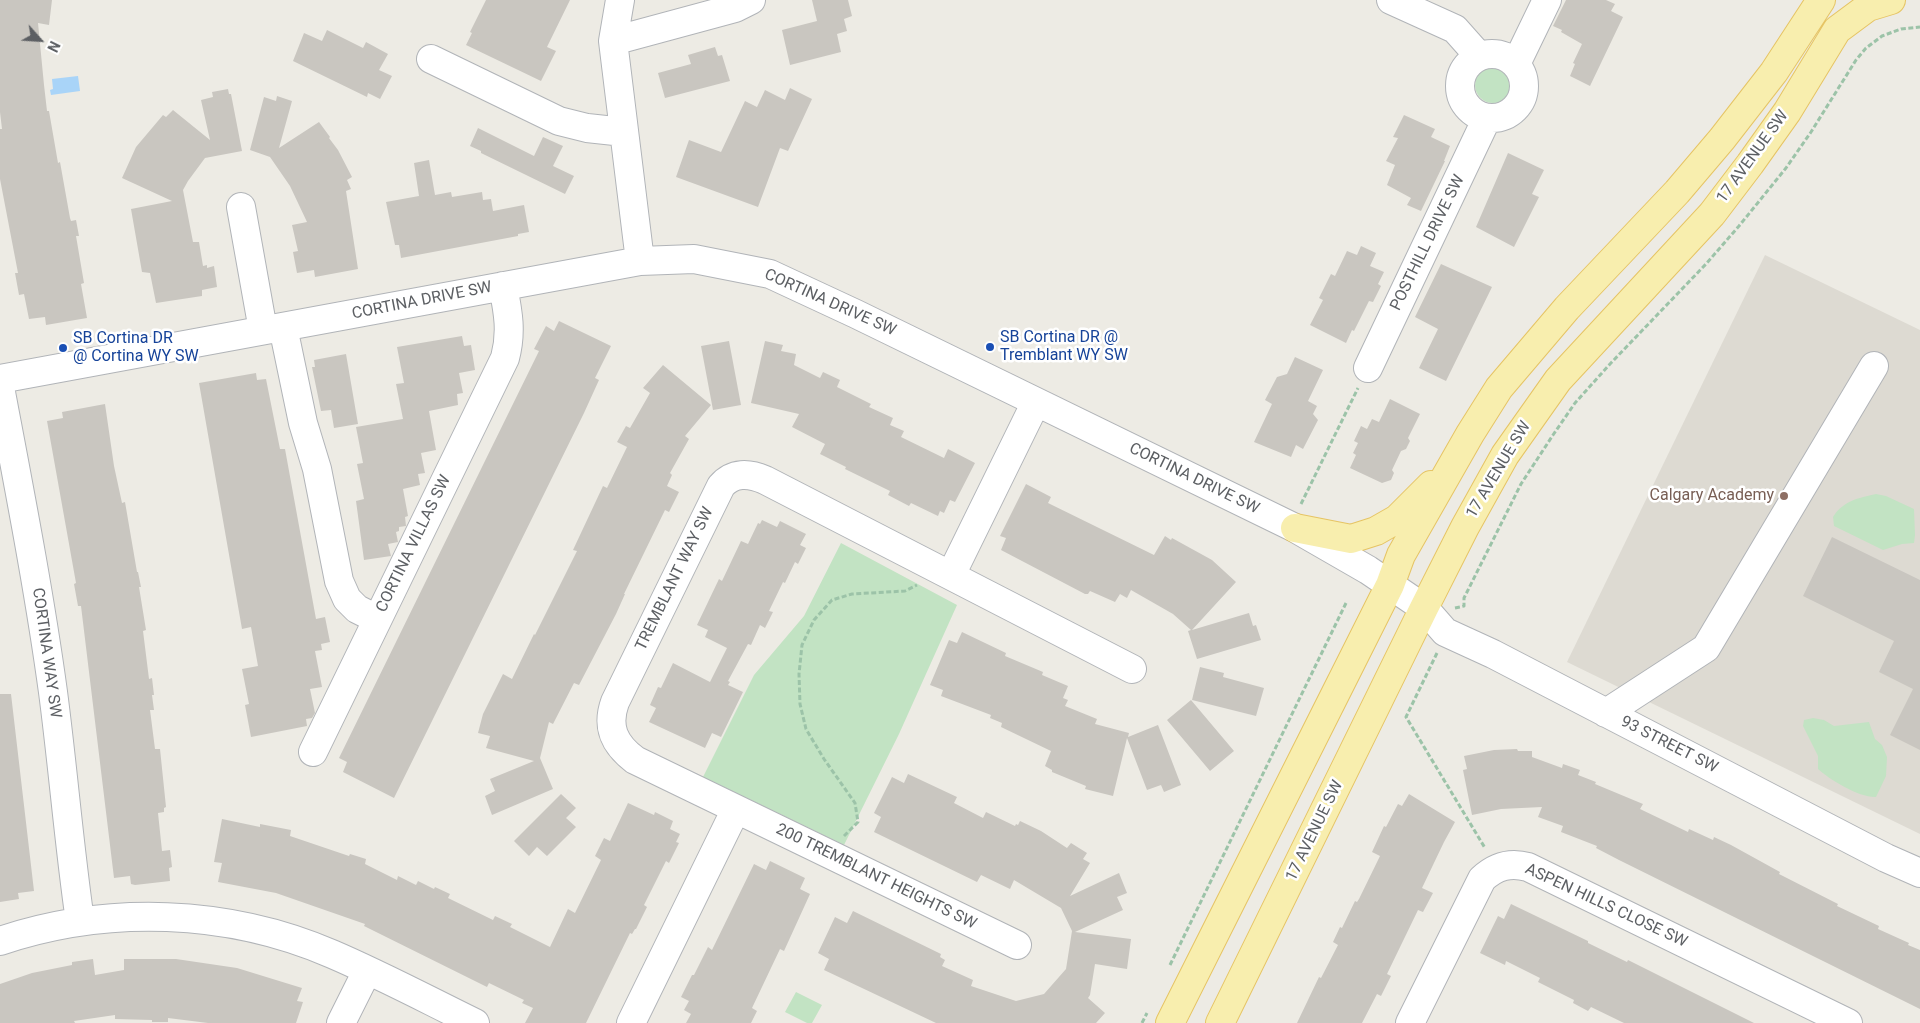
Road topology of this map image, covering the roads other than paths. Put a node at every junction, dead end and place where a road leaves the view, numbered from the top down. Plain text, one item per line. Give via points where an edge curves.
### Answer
1 (620, 0) edge
2 (751, 0) edge
3 (1392, 0) edge
4 (1547, 0) edge
5 (1821, 0) edge
6 (1890, 0) edge
7 (614, 41) junction
8 (1479, 56) junction
9 (431, 59) dead end
10 (1516, 64) junction
11 (1487, 118) junction
12 (624, 132) junction
13 (240, 208) dead end
14 (640, 261) junction
15 (503, 286) junction
16 (273, 328) junction
17 (1874, 366) dead end
18 (1368, 368) road end
19 (0, 379) edge
20 (0, 387) edge
21 (1036, 402) junction
22 (1470, 434) junction
23 (1295, 528) junction
24 (951, 575) junction
25 (1390, 585) junction
26 (1424, 608) junction
27 (377, 619) junction
28 (1132, 669) dead end
29 (1606, 713) junction
30 (313, 752) dead end
31 (736, 809) junction
32 (1920, 873) edge
33 (80, 921) junction
34 (0, 941) edge
35 (1017, 945) dead end
36 (367, 971) junction
37 (1160, 1014) edge
38 (341, 1023) edge
39 (475, 1023) edge
40 (631, 1023) edge
41 (1220, 1023) edge
42 (1410, 1023) edge
43 (1848, 1023) edge

1 - 7 street
2 - 7 street via 735,8
3 - 8 street via 1455,29
4 - 10 street
5 - 22 main road, 17 AVENUE SW via 1774,72 1722,139 1677,192 1561,315 1500,388
6 - 26 main road, 17 AVENUE SW via 1868,7 1837,30 1787,112 1717,206 1558,380 1505,455
7 - 12 street
8 - 10 street via 1499,54
8 - 11 street via 1464,70 1460,90 1469,108
9 - 12 street via 559,121
10 - 11 street via 1524,82 1521,101 1506,115
11 - 18 street, POSTHILL DRIVE SW
12 - 14 street
13 - 16 street, CORTINA VILLAS SW
14 - 15 street, CORTINA DRIVE SW
14 - 21 street, CORTINA DRIVE SW via 694,259 770,274
15 - 16 street, CORTINA DRIVE SW
15 - 27 street, CORTINA VILLAS SW via 510,342 505,358
16 - 19 street, CORTINA DRIVE SW
16 - 27 street, CORTINA VILLAS SW via 316,469 339,580 347,599 357,609
17 - 29 street via 1706,648
20 - 33 street, CORTINA WAY SW via 41,611
21 - 23 street, CORTINA DRIVE SW
21 - 24 street
22 - 23 main road via 1433,482 1397,519 1380,529 1350,539
22 - 25 main road, 17 AVENUE SW via 1402,555
23 - 25 street, CORTINA DRIVE SW
24 - 28 street, TREMBLANT WAY SW
24 - 31 street, TREMBLANT WAY SW via 754,474 740,474 721,486 610,715 617,741 635,760
25 - 26 street, CORTINA DRIVE SW
25 - 37 main road, 17 AVENUE SW
26 - 29 street, 93 STREET SW via 1445,632
26 - 41 main road, 17 AVENUE SW
27 - 30 street
29 - 32 street, 93 STREET SW
31 - 35 street, 200 TREMBLANT HEIGHTS SW
31 - 40 street
33 - 34 street
33 - 36 street via 132,916 239,924 332,954
36 - 38 street
36 - 39 street
42 - 43 street, ASPEN HILLS CLOSE SW via 1482,879 1497,868 1518,864

